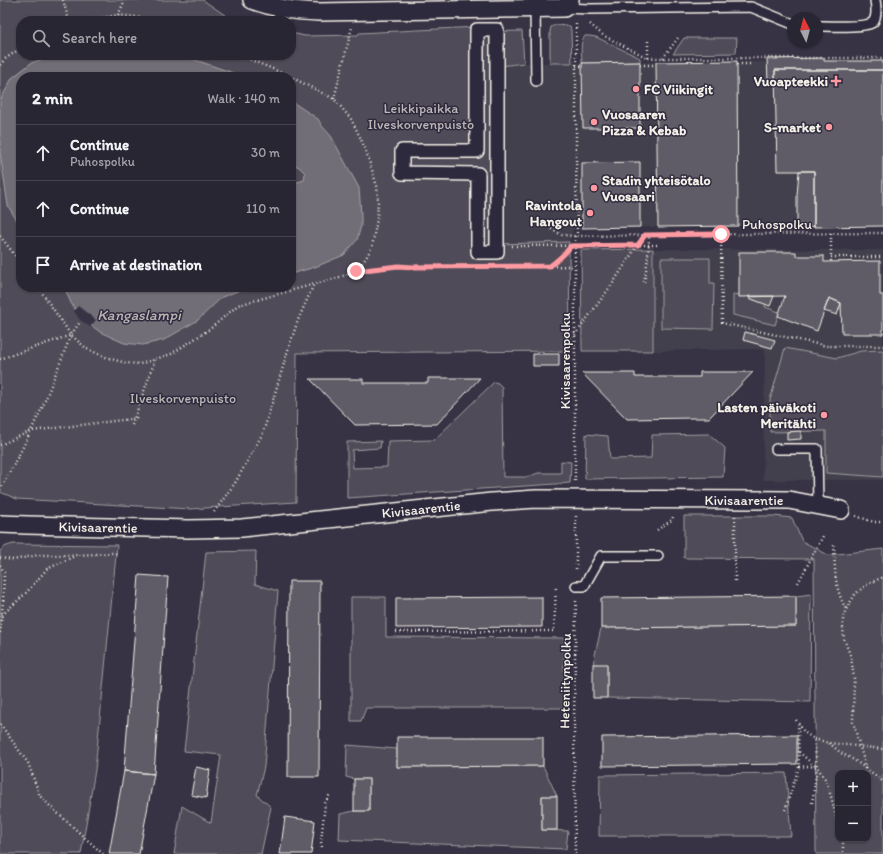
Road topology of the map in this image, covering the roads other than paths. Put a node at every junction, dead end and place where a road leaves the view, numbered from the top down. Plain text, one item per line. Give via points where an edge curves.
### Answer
1 (252, 0) edge
2 (876, 0) edge
3 (567, 4) edge
4 (751, 4) edge
5 (535, 8) junction
6 (787, 21) edge
7 (823, 26) edge
8 (536, 81) dead end
9 (497, 246) joint
10 (776, 449) dead end
11 (818, 505) junction
12 (841, 510) road end
13 (0, 524) edge
14 (658, 556) dead end
15 (576, 586) road end

1 - 5 street via 294,11 319,12
2 - 7 lane via 875,19 870,24
3 - 4 lane via 590,9
3 - 5 street
4 - 6 lane
5 - 8 lane
9 - 9 street via 496,30 477,30 477,151 402,151 402,174 478,174 478,252 497,252
10 - 11 lane via 817,449
11 - 12 street, Kivisaarentie
11 - 13 street, Kivisaarentie via 789,500 536,499 242,528
14 - 15 lane via 601,556 584,586

